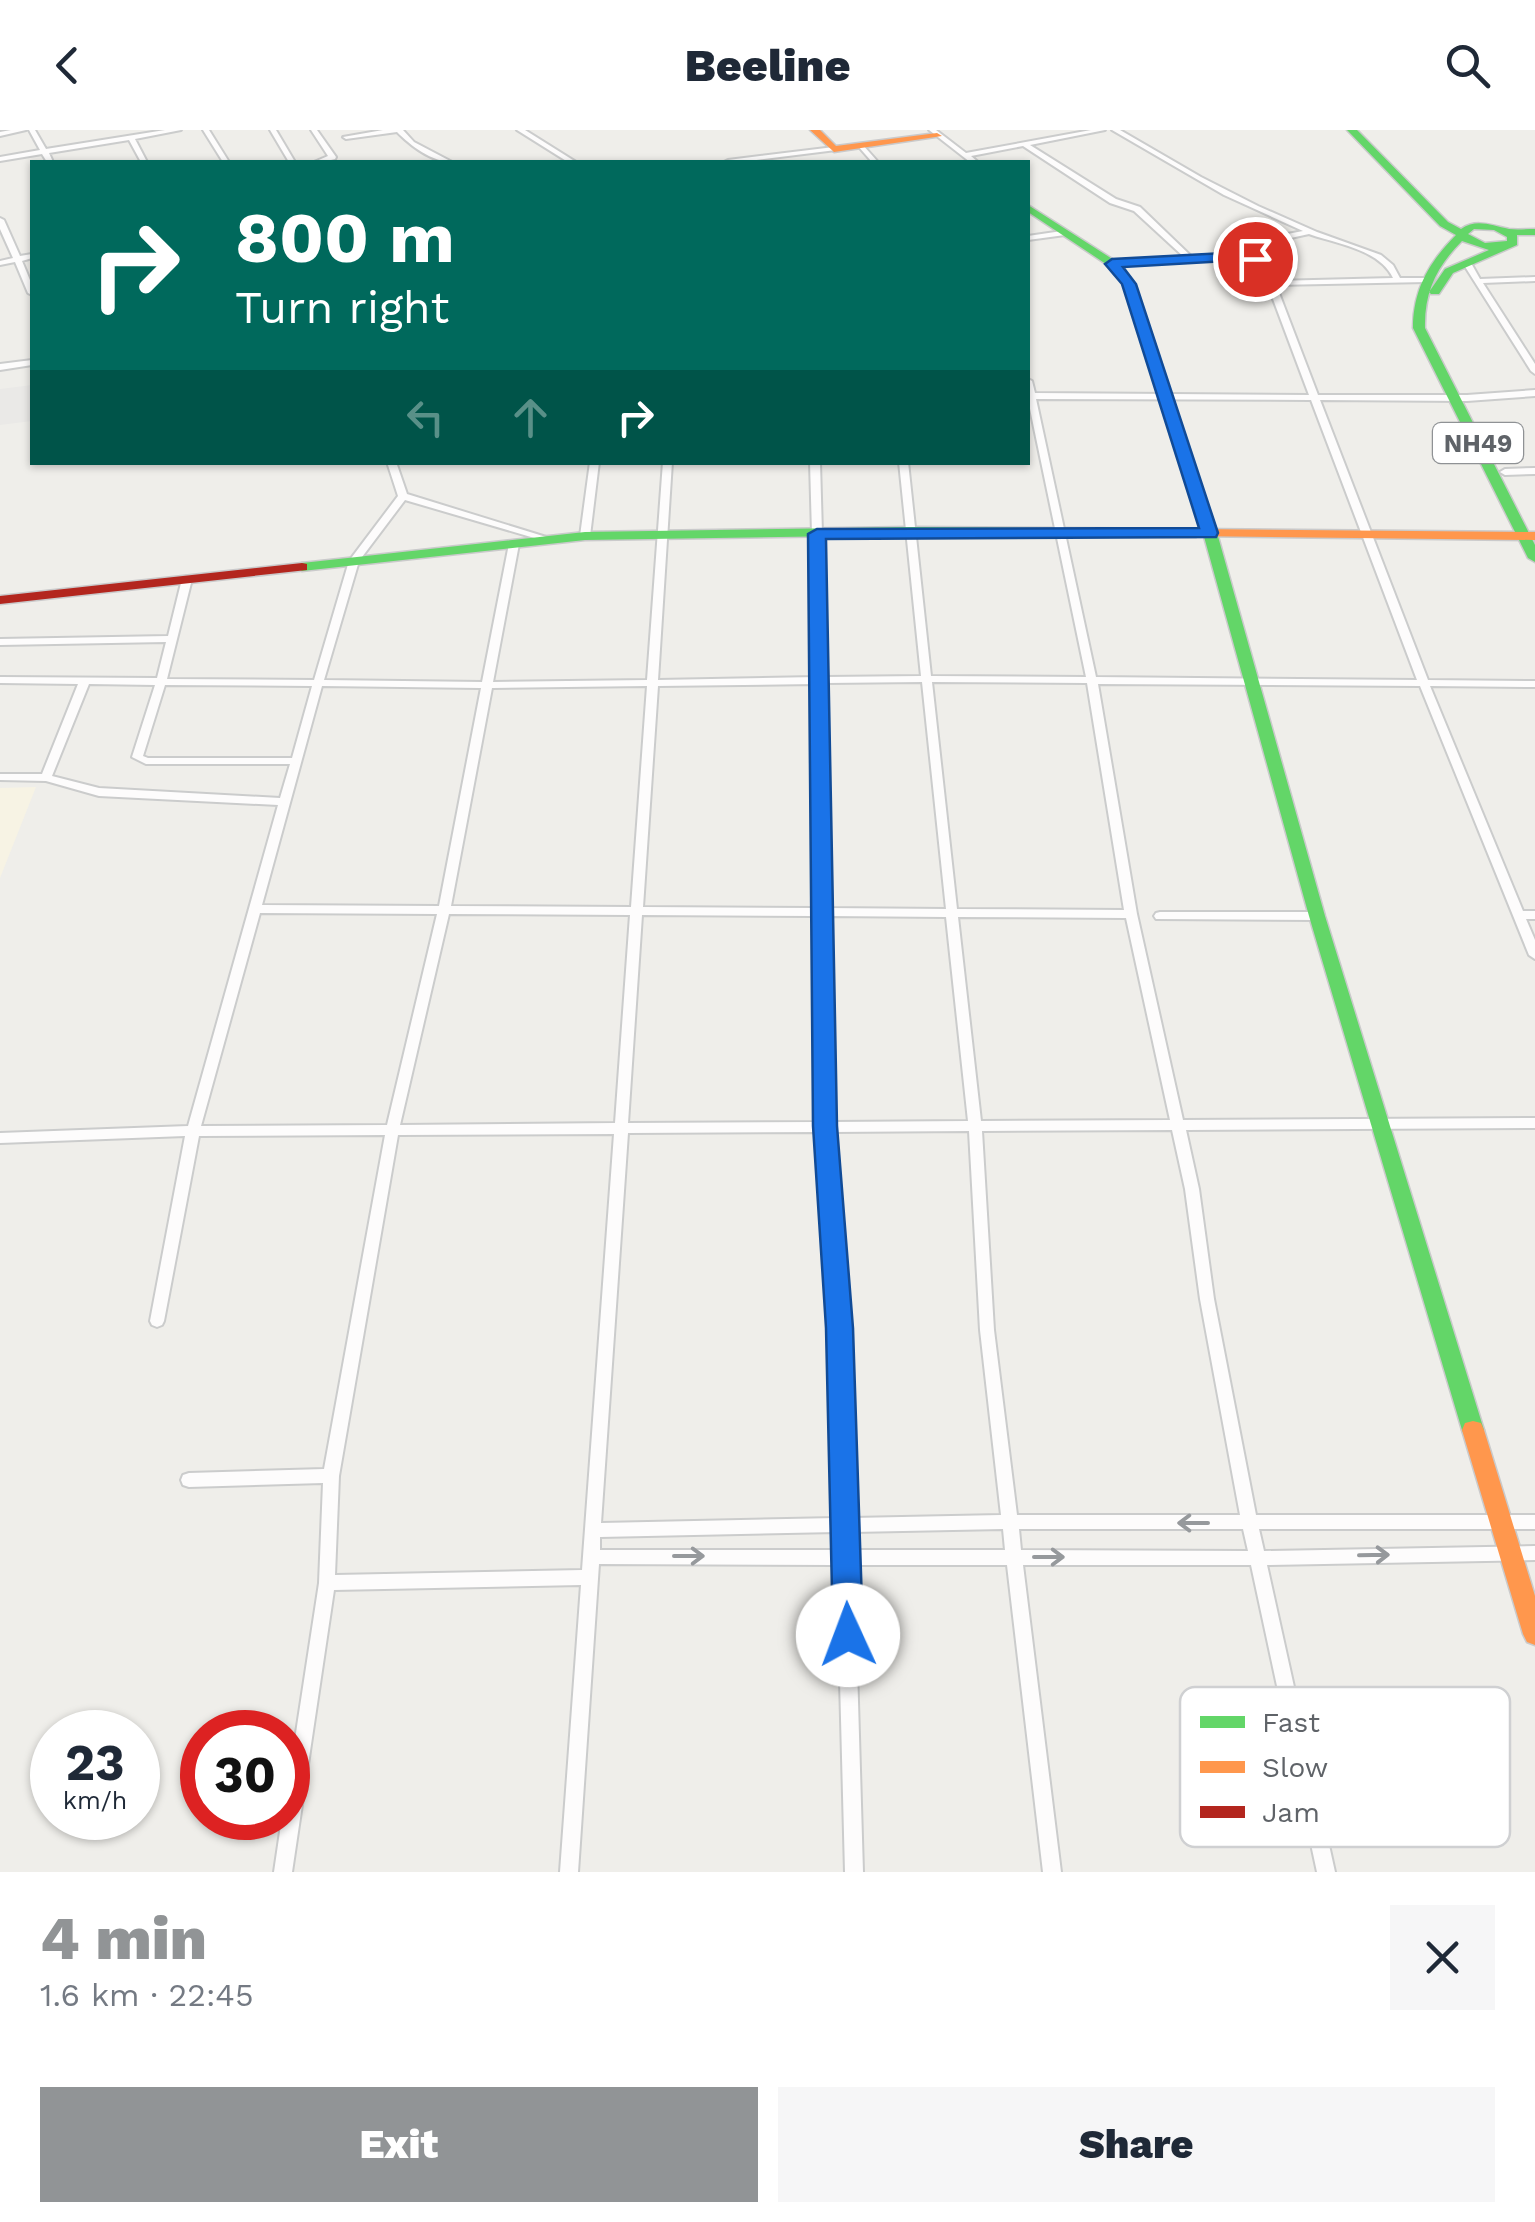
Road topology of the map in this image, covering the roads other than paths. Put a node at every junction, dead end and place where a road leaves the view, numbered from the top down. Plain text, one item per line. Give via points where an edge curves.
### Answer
1 (23, 130) edge
2 (32, 130) edge
3 (178, 130) edge
4 (206, 130) edge
5 (273, 130) edge
6 (314, 130) edge
7 (520, 130) edge
8 (816, 130) edge
9 (1048, 130) edge
10 (1102, 130) edge
11 (1115, 130) edge
12 (1352, 130) edge
13 (1362, 130) edge
14 (934, 133) edge
15 (0, 134) edge
16 (131, 138) junction
17 (346, 138) dead end
18 (1056, 138) junction
19 (1024, 144) junction
20 (860, 146) junction
21 (834, 149) junction
22 (43, 152) junction
23 (964, 155) junction
24 (0, 159) edge
25 (49, 160) edge
26 (143, 160) edge
27 (225, 160) edge
28 (291, 160) edge
29 (323, 160) edge
30 (444, 160) edge
31 (569, 160) edge
32 (769, 160) edge
33 (873, 160) edge
34 (971, 160) edge
35 (1030, 209) edge
36 (0, 220) edge
37 (1310, 232) junction
38 (1465, 232) junction
39 (1535, 232) edge
40 (1062, 233) junction
41 (1030, 238) edge
42 (1510, 240) junction
43 (1535, 243) edge
44 (30, 257) edge
45 (1190, 259) junction
46 (1255, 259) junction
47 (18, 260) junction
48 (0, 263) edge
49 (1112, 264) junction
50 (1473, 272) junction
51 (1535, 279) edge
52 (1427, 280) junction
53 (1398, 282) junction
54 (1270, 283) junction
55 (30, 288) edge
56 (30, 363) edge
57 (0, 367) edge
58 (1535, 371) edge
59 (1535, 393) edge
60 (1030, 396) edge
61 (1165, 398) junction
62 (1313, 398) junction
63 (1460, 398) junction
64 (393, 465) edge
65 (595, 465) edge
66 (668, 465) edge
67 (815, 465) edge
68 (903, 465) edge
69 (1505, 472) junction
70 (1535, 472) edge
71 (402, 496) junction
72 (910, 532) junction
73 (1060, 533) junction
74 (1210, 533) junction
75 (1367, 533) junction
76 (817, 534) junction
77 (1531, 534) edge
78 (662, 535) junction
79 (585, 536) junction
80 (551, 540) junction
81 (514, 544) junction
82 (1535, 558) edge
83 (354, 561) junction
84 (187, 579) junction
85 (0, 600) edge
86 (173, 639) junction
87 (0, 642) edge
88 (925, 679) junction
89 (0, 680) edge
90 (85, 680) junction
91 (162, 680) junction
92 (652, 680) junction
93 (1254, 680) junction
94 (1092, 681) junction
95 (320, 682) junction
96 (821, 682) junction
97 (1424, 683) junction
98 (1535, 684) edge
99 (490, 685) junction
100 (296, 760) junction
101 (0, 777) edge
102 (46, 778) junction
103 (284, 802) junction
104 (254, 909) junction
105 (444, 911) junction
106 (635, 911) junction
107 (820, 912) junction
108 (949, 912) junction
109 (1132, 914) junction
110 (1519, 915) junction
111 (1535, 915) edge
112 (1160, 916) dead end
113 (1317, 916) junction
114 (1535, 955) edge
115 (1380, 1124) junction
116 (1535, 1124) edge
117 (825, 1126) junction
118 (975, 1126) junction
119 (1178, 1126) junction
120 (621, 1128) junction
121 (193, 1131) junction
122 (392, 1132) junction
123 (0, 1138) edge
124 (156, 1321) dead end
125 (331, 1476) junction
126 (189, 1480) dead end
127 (1008, 1522) junction
128 (1501, 1522) junction
129 (1535, 1522) edge
130 (1250, 1524) junction
131 (844, 1528) junction
132 (594, 1530) junction
133 (1510, 1553) junction
134 (1535, 1553) edge
135 (846, 1556) junction
136 (1013, 1556) junction
137 (592, 1557) junction
138 (1260, 1558) junction
139 (590, 1577) junction
140 (327, 1583) junction
141 (1535, 1634) edge
142 (1287, 1687) edge
143 (1321, 1847) edge
144 (283, 1872) edge
145 (569, 1872) edge
146 (854, 1872) edge
147 (1052, 1872) edge
148 (1326, 1872) edge

1 - 15 street
2 - 22 street
3 - 16 street
4 - 27 street
5 - 28 street
6 - 29 street via 332,157
7 - 31 street
8 - 21 main road
9 - 18 street
10 - 18 street
11 - 37 street via 1205,185
12 - 38 main road via 1444,224
13 - 38 main road
14 - 20 main road
14 - 23 street
16 - 22 street
16 - 26 street
17 - 30 street via 399,130
18 - 19 street
19 - 23 street
19 - 45 street via 1113,201 1137,208
20 - 21 main road
20 - 33 street
21 - 32 street
22 - 24 street
22 - 25 street
23 - 34 street
35 - 40 main road
36 - 47 street
37 - 46 street via 1275,239
37 - 53 street via 1378,255 1393,266
38 - 42 main road
38 - 52 main road, NH49
39 - 42 main road
40 - 41 street
40 - 49 main road
42 - 43 main road
42 - 50 main road, NH49
44 - 47 street
45 - 46 street
45 - 49 street
46 - 54 street
47 - 48 street
47 - 55 street
49 - 61 main road via 1129,284
50 - 51 street
50 - 58 street
50 - 63 main road, NH49 via 1442,277 1428,327
52 - 53 street
52 - 63 main road, NH49 via 1417,310 1420,328
53 - 54 street
54 - 62 street
56 - 57 street
59 - 63 street
60 - 61 street
60 - 73 street
61 - 62 street
61 - 74 main road
62 - 63 street
62 - 75 street
63 - 69 main road, NH49
63 - 77 main road, NH49
64 - 71 street
65 - 79 street
66 - 78 street
67 - 76 street
68 - 72 street
69 - 70 street
69 - 77 main road, NH49
71 - 80 street
71 - 83 street
72 - 73 main road
72 - 76 main road
72 - 88 street
73 - 74 main road
73 - 94 street
74 - 75 main road
74 - 93 main road
75 - 77 main road
75 - 97 street
76 - 78 main road
76 - 96 street
77 - 82 main road, NH49
78 - 79 main road
78 - 92 street
79 - 80 main road
80 - 81 main road
81 - 83 main road
81 - 99 street
83 - 84 main road
83 - 95 street
84 - 85 main road
84 - 86 street
86 - 87 street
86 - 91 street
88 - 94 street
88 - 96 street
88 - 108 street
89 - 90 street
90 - 91 street
90 - 102 street
91 - 95 street
91 - 100 street via 140,760
92 - 96 street
92 - 99 street
92 - 106 street
93 - 94 street
93 - 97 street
93 - 113 main road
94 - 109 street
95 - 99 street
95 - 100 street
96 - 107 street
97 - 98 street
97 - 110 street
99 - 105 street
100 - 103 street
101 - 102 street
102 - 103 street via 99,792
103 - 104 street
104 - 105 street
104 - 121 street
105 - 106 street
105 - 122 street
106 - 107 street
106 - 120 street
107 - 108 street
107 - 117 street
108 - 109 street
108 - 118 street
109 - 119 street
110 - 111 street
110 - 114 street
112 - 113 street
113 - 115 main road
115 - 116 street
115 - 119 street
115 - 128 main road
117 - 118 street
117 - 120 street
117 - 131 street via 840,1328
118 - 119 street
118 - 127 street
119 - 130 street
120 - 122 street
120 - 132 street
121 - 122 street
121 - 123 street
121 - 124 street
122 - 125 street
125 - 126 street
125 - 140 street
130 -> 127 street
127 - 131 street
127 - 136 street
128 - 129 street
128 - 130 street
128 - 133 main road
130 - 138 street
131 - 132 street
131 - 135 street
132 - 137 street
133 - 134 street
138 -> 133 street
133 - 141 main road
135 - 136 street
137 -> 135 street
135 - 146 street
136 -> 138 street
136 - 147 street
137 - 139 street
138 - 142 street
139 - 140 street
139 - 145 street
140 - 144 street
143 - 148 street

